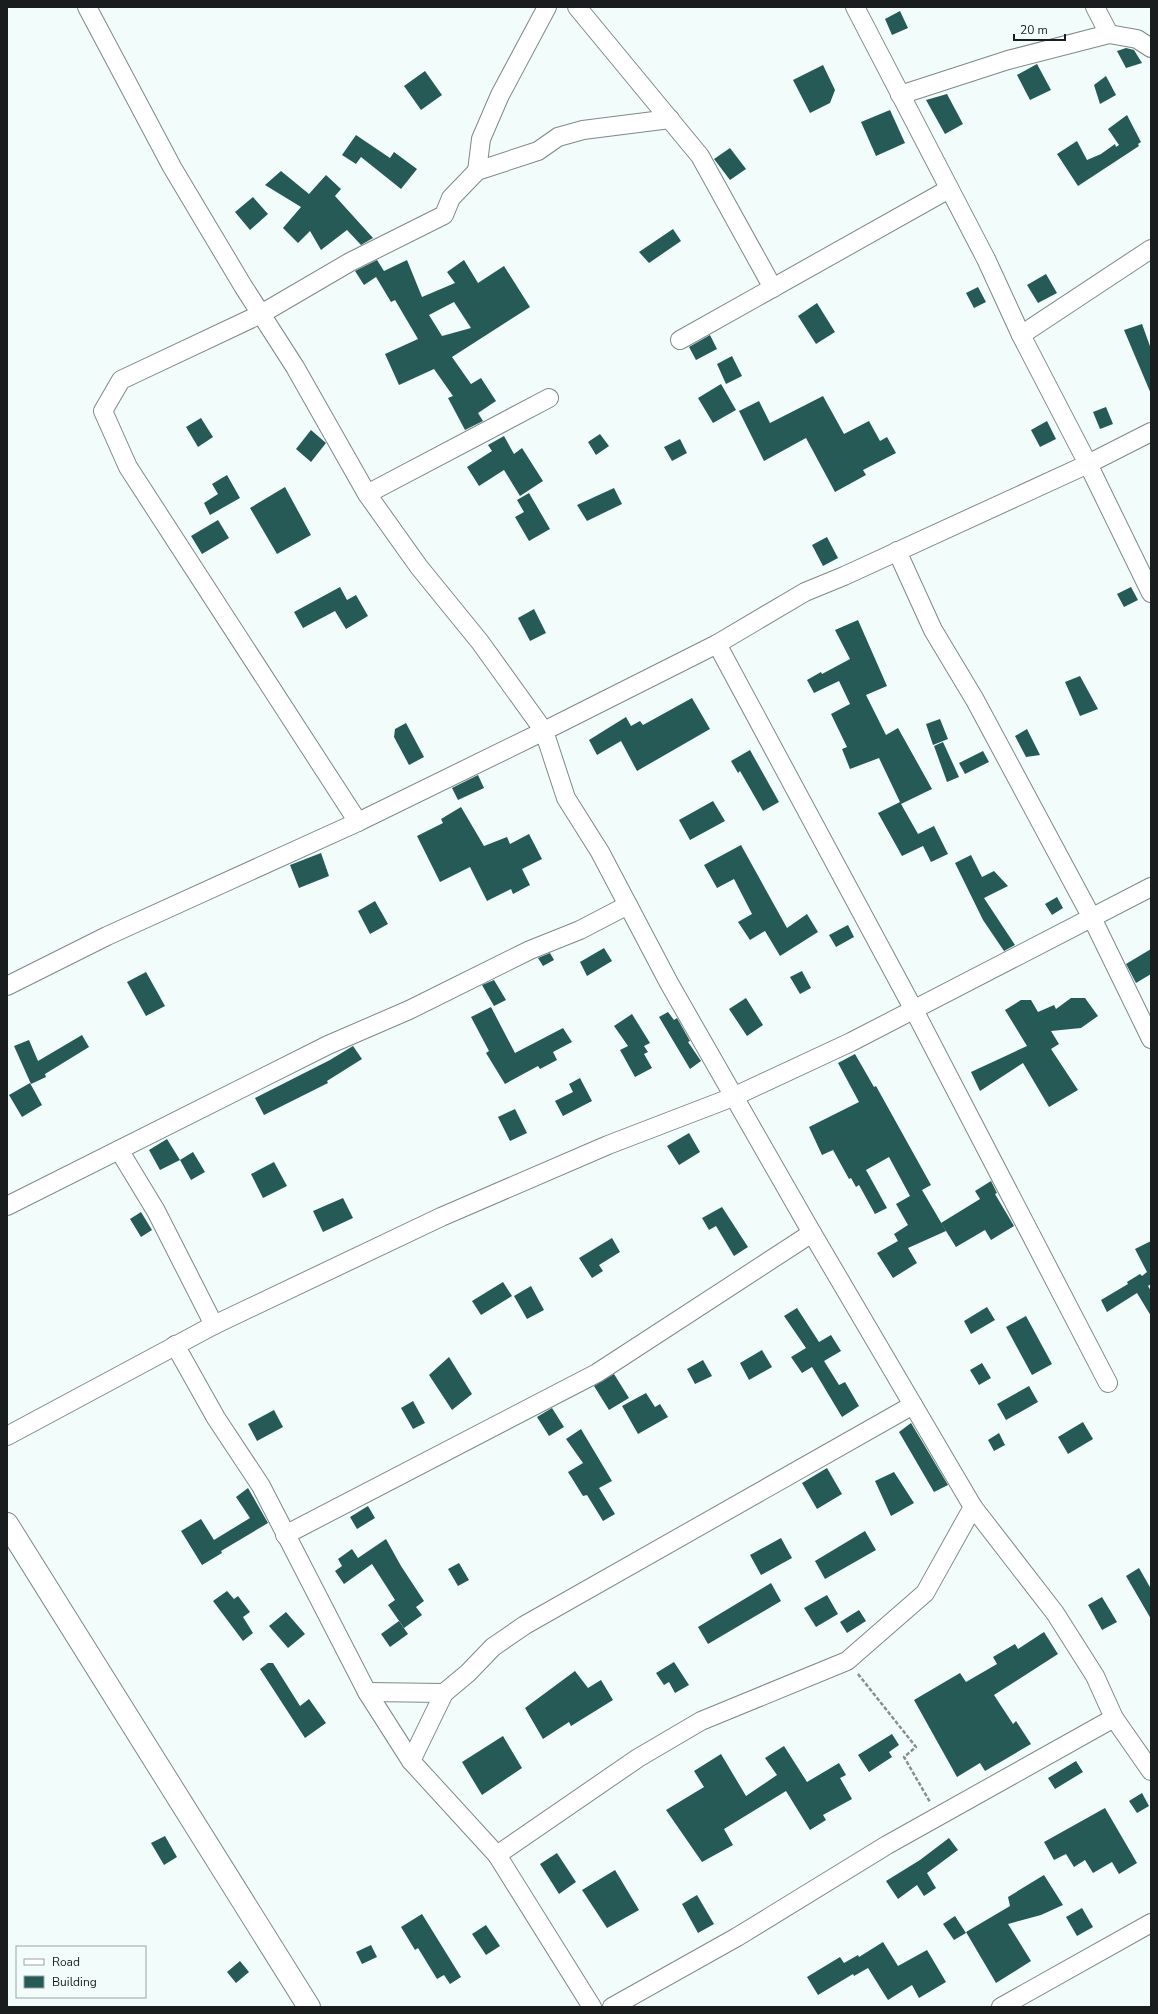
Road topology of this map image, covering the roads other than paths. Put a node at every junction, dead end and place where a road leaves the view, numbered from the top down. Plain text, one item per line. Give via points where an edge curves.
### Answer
1 (87, 7) edge
2 (547, 7) edge
3 (577, 7) edge
4 (856, 7) edge
5 (1095, 7) edge
6 (1109, 34) junction
7 (1151, 48) edge
8 (900, 95) junction
9 (670, 119) junction
10 (477, 171) junction
11 (950, 189) junction
12 (1151, 249) edge
13 (773, 288) junction
14 (261, 314) junction
15 (1021, 335) junction
16 (680, 340) dead end
17 (549, 398) dead end
18 (1151, 432) edge
19 (1088, 464) junction
20 (367, 494) junction
21 (897, 551) junction
22 (1151, 593) edge
23 (717, 644) junction
24 (544, 731) junction
25 (358, 822) junction
26 (1151, 887) edge
27 (628, 905) junction
28 (1092, 918) junction
29 (7, 986) edge
30 (914, 1010) junction
31 (1151, 1039) edge
32 (733, 1097) junction
33 (120, 1150) junction
34 (7, 1206) edge
35 (812, 1233) junction
36 (214, 1325) junction
37 (175, 1345) junction
38 (1108, 1383) dead end
39 (914, 1405) junction
40 (7, 1436) edge
41 (973, 1507) junction
42 (7, 1524) edge
43 (285, 1535) junction
44 (367, 1692) junction
45 (444, 1693) junction
46 (1114, 1718) junction
47 (411, 1761) junction
48 (1151, 1771) edge
49 (497, 1855) junction
50 (1151, 1923) edge
51 (309, 2007) edge
52 (592, 2007) edge
53 (612, 2007) edge
54 (1001, 2007) edge

1 - 14 street via 172,167
2 - 10 street via 497,102 481,139
3 - 9 street
4 - 8 street
5 - 6 street
6 - 7 street via 1137,39
6 - 8 street via 1008,60
8 - 11 street
9 - 10 street via 583,130 558,137 538,151
9 - 13 street via 700,156
10 - 14 street via 451,198 444,215 350,262
11 - 13 street
11 - 15 street
12 - 15 street
13 - 16 street
14 - 20 street via 295,367
14 - 25 street via 122,380 102,411 128,467
15 - 19 street
17 - 20 street
18 - 19 street
19 - 21 street
19 - 22 street
20 - 24 street via 418,567 480,642
21 - 23 street via 805,592
21 - 28 street via 933,630 975,700
23 - 24 street
23 - 30 street
24 - 25 street
24 - 27 street via 566,798 600,852
25 - 29 street via 107,936
26 - 28 street
27 - 32 street
27 - 33 street via 409,1010 328,1045
28 - 30 street
28 - 31 street
30 - 32 street
30 - 38 street
32 - 35 street
32 - 36 street via 608,1145 441,1217
33 - 34 street
33 - 36 street via 156,1211
35 - 39 street
35 - 43 street via 597,1373
36 - 37 street
37 - 40 street
37 - 43 street via 216,1418 261,1486
39 - 41 street
39 - 45 street via 525,1625 493,1647
41 - 46 street via 1055,1613 1095,1676
41 - 49 street via 925,1592 847,1661 701,1721 638,1758
42 - 51 street
43 - 44 street
44 - 45 street
44 - 47 street
45 - 47 street
46 - 48 street
46 - 53 street via 887,1845 737,1937
47 - 49 street
49 - 52 street
50 - 54 street

